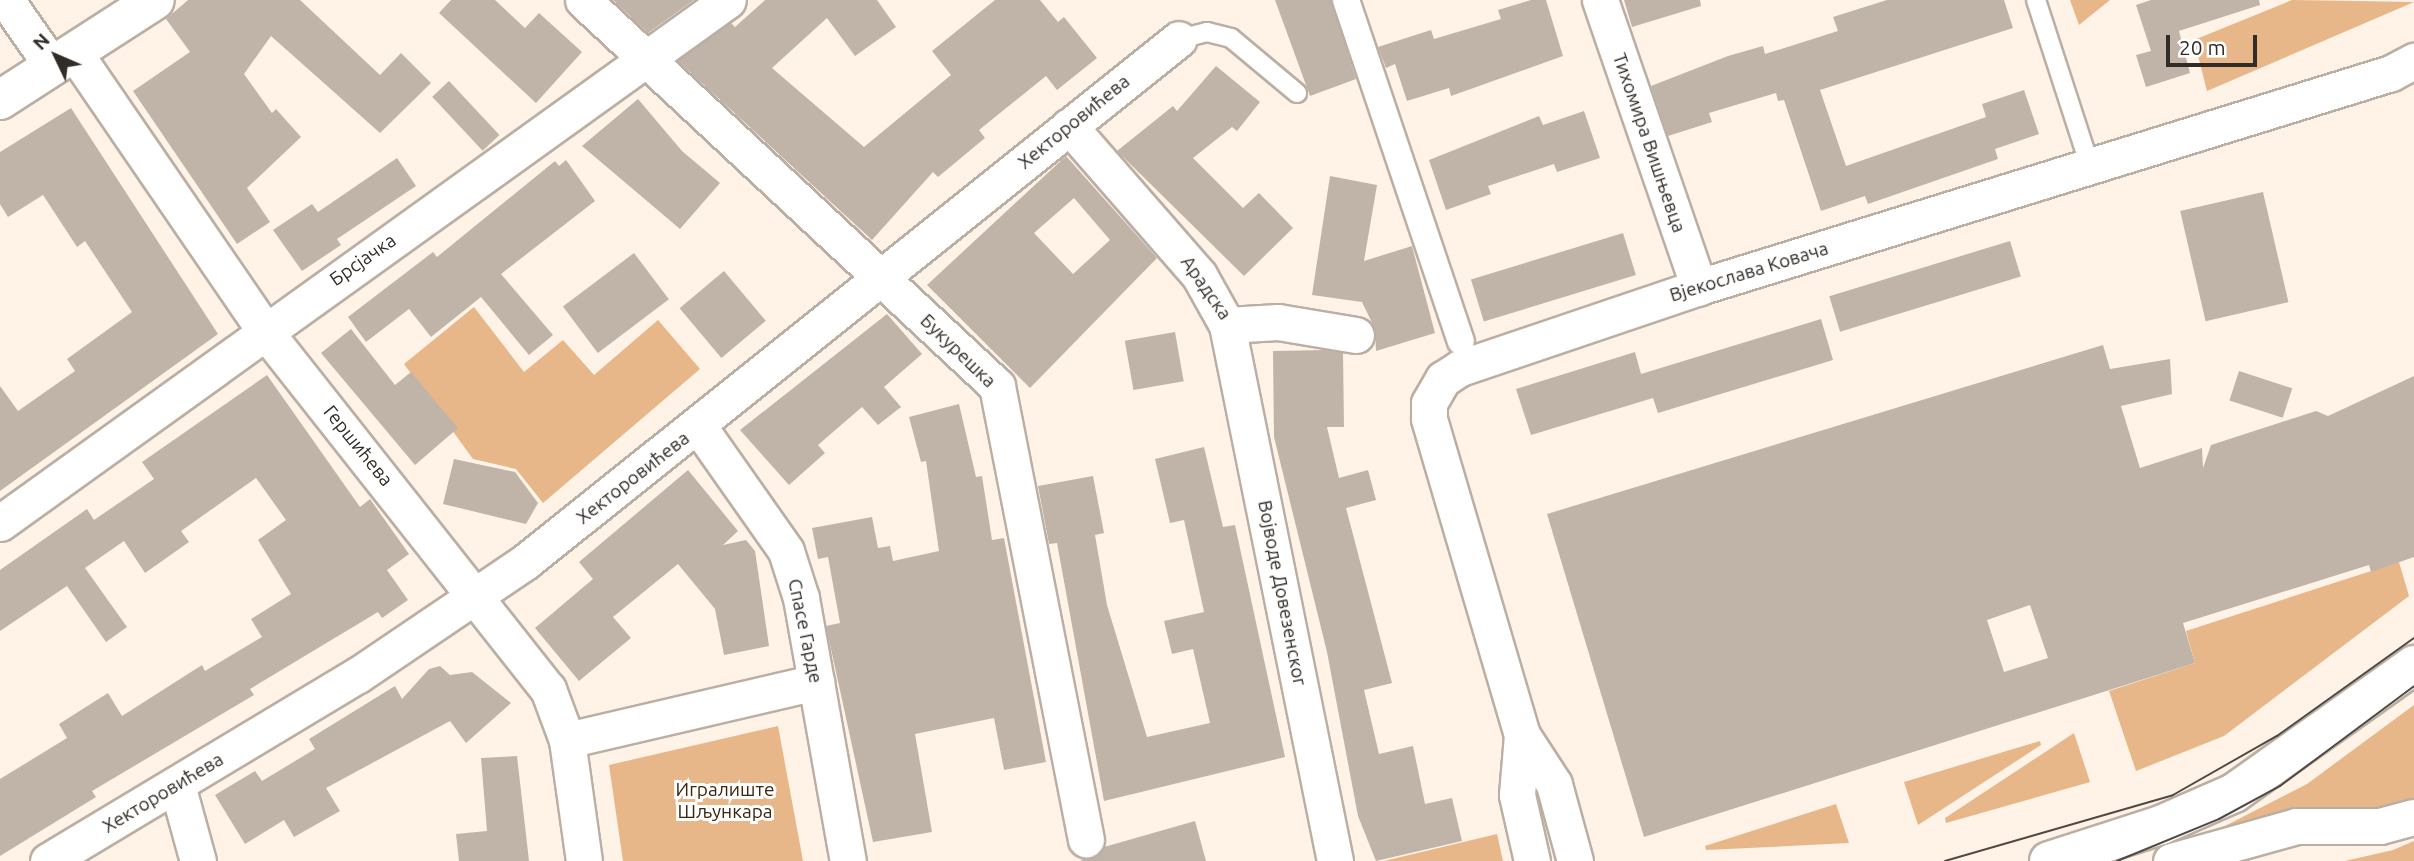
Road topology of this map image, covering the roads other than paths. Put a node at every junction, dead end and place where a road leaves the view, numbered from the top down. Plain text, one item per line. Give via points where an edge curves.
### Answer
1 (6, 0) edge
2 (155, 0) edge
3 (583, 0) edge
4 (728, 0) edge
5 (1346, 0) edge
6 (1600, 0) edge
7 (2036, 0) edge
8 (1179, 40) joint
9 (649, 56) junction
10 (63, 59) junction
11 (2414, 61) edge
12 (1297, 93) dead end
13 (0, 100) edge
14 (1069, 126) junction
15 (2090, 166) junction
16 (884, 279) junction
17 (1699, 287) junction
18 (1227, 325) junction
19 (264, 330) junction
20 (1356, 335) dead end
21 (1461, 341) dead end
22 (699, 427) junction
23 (0, 523) edge
24 (478, 596) junction
25 (2414, 665) edge
26 (816, 682) junction
27 (1522, 735) junction
28 (567, 740) junction
29 (177, 785) junction
30 (2414, 817) edge
31 (1086, 839) dead end
32 (48, 861) edge
33 (198, 861) edge
34 (584, 861) edge
35 (848, 861) edge
36 (1335, 861) edge
37 (1532, 861) edge
38 (1575, 861) edge
39 (2051, 861) edge
40 (2171, 861) edge

1 - 10 street, Гершићева
2 - 10 main road
3 - 9 street, Букурешка
4 - 9 street, Брсјачка
5 - 21 street
6 - 17 street, Тихомира Вишњевца
7 - 15 lane
8 - 12 lane via 1207,32 1231,37
8 - 14 street, Хекторовићева
9 - 16 street, Букурешка
9 - 19 street, Брсјачка
10 - 13 main road
10 - 19 street, Гершићева
11 - 15 street, Вјекослава Ковача via 2391,73
14 - 16 street, Хекторовићева
14 - 18 street, Арадска via 1199,275
15 - 17 street, Вјекослава Ковача
16 - 22 street, Хекторовићева
16 - 31 street, Букурешка via 988,375 1004,404
17 - 27 street, Вјекослава Ковача via 1460,368 1443,379 1429,403 1429,418
18 - 20 street, Арадска via 1278,322
18 - 36 street, Војводе Довезенског
19 - 23 street, Брсјачка
19 - 24 street, Гершићева
22 - 24 street, Хекторовићева
22 - 26 street, Спасе Гарде via 786,551
24 - 28 street, Гершићева via 548,690
24 - 29 street, Хекторовићева
25 - 39 main road via 2247,786 2161,825
26 - 28 street
26 - 35 street, Спасе Гарде
27 - 37 street, Вјекослава Ковача via 1517,795
27 - 38 street, Вјекослава Ковача via 1554,784
28 - 34 street, Гершићева
29 - 32 street, Хекторовићева
29 - 33 street
30 - 40 street via 2381,825 2287,828

